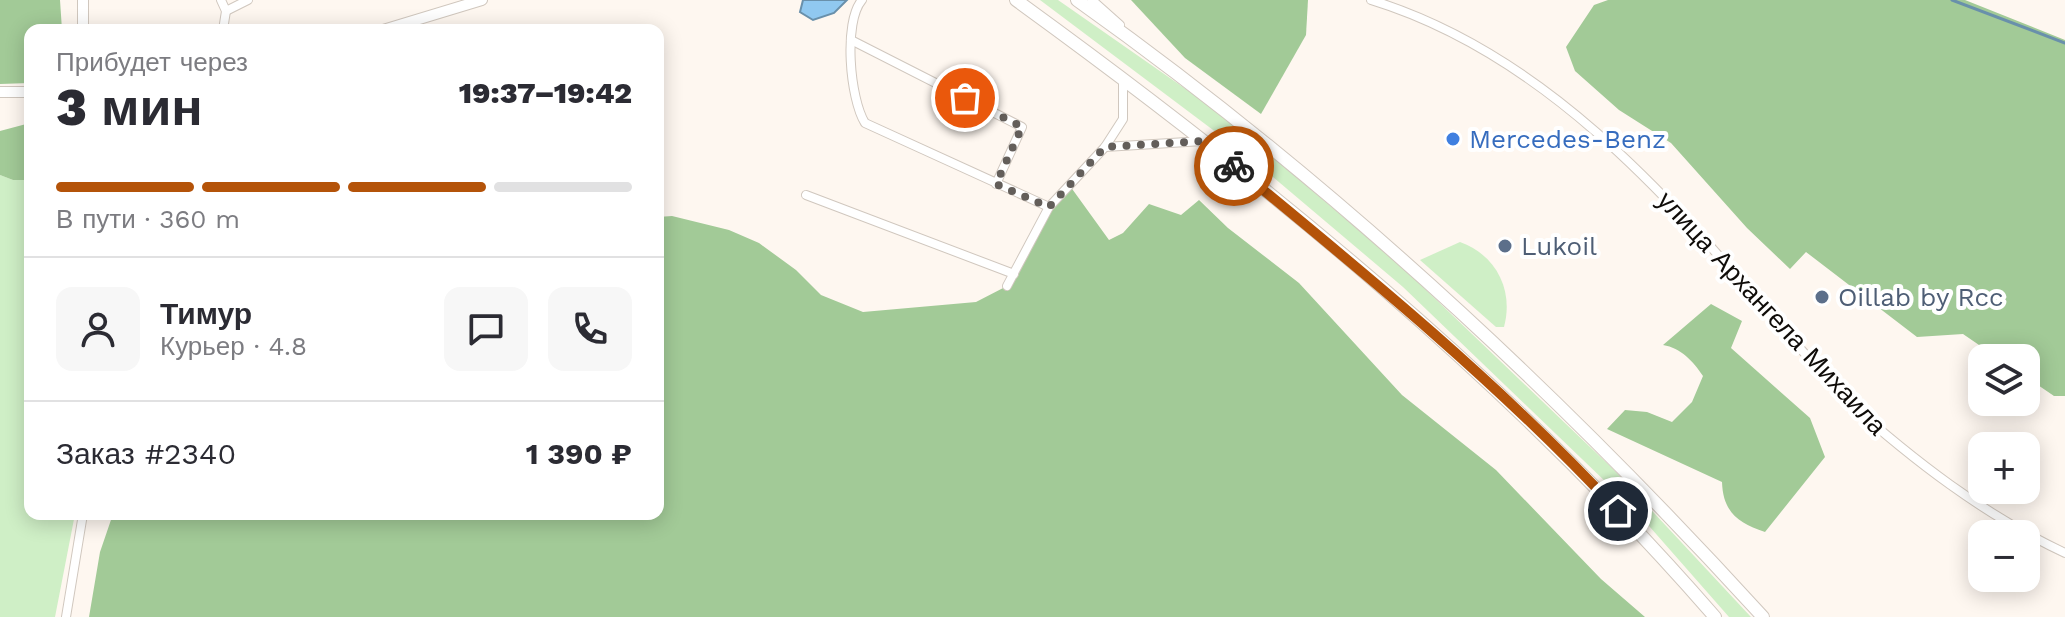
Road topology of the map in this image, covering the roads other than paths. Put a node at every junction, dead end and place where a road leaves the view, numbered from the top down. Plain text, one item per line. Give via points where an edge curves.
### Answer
1 (83, 0) edge
2 (221, 0) edge
3 (248, 0) edge
4 (482, 0) edge
5 (862, 0) edge
6 (1016, 0) edge
7 (1077, 0) edge
8 (1092, 0) edge
9 (1371, 0) edge
10 (226, 11) junction
11 (83, 24) edge
12 (224, 24) edge
13 (403, 24) edge
14 (1127, 36) junction
15 (851, 40) junction
16 (1123, 78) junction
17 (0, 92) edge
18 (24, 92) edge
19 (1203, 141) junction
20 (1105, 147) junction
21 (996, 184) junction
22 (806, 195) dead end
23 (1049, 207) junction
24 (1014, 274) junction
25 (1007, 286) dead end
26 (82, 520) edge
27 (2065, 553) edge
28 (66, 617) edge
29 (1715, 617) edge
30 (1763, 617) edge

1 - 11 street
2 - 10 street
3 - 10 street
4 - 13 street
5 - 15 street via 854,10
6 - 16 main road
7 - 14 main road
8 - 14 street
9 - 27 street, улица Архангела Михаила via 1470,41 1534,80 1608,141 1846,400 1972,501
10 - 12 street
14 - 30 main road via 1244,124 1400,254 1556,402
15 - 21 street via 857,111 865,123
15 - 21 street via 1022,127
16 - 19 main road
16 - 20 street via 1123,119
17 - 18 street
19 - 20 street
19 - 29 main road via 1499,394 1599,491
20 - 23 street
21 - 23 street
22 - 24 street
23 - 24 street
24 - 25 street
26 - 28 street

